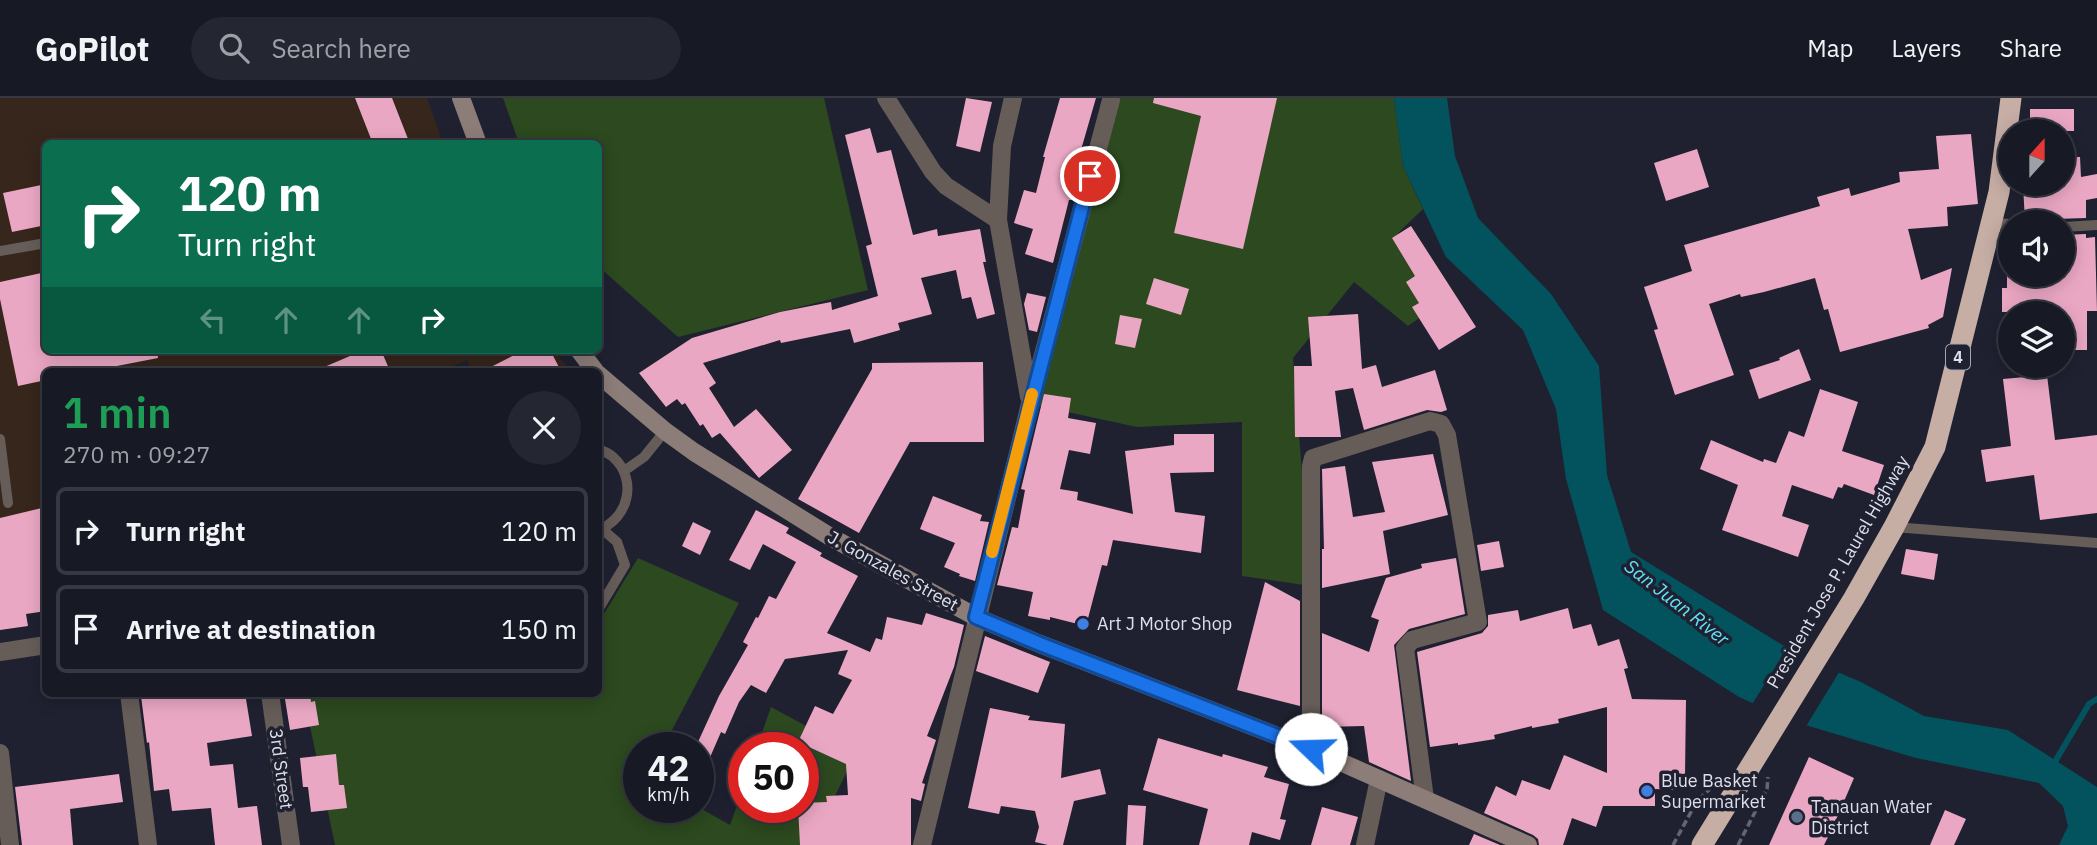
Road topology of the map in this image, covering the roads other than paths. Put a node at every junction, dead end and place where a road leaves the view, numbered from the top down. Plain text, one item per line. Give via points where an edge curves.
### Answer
1 (461, 98) edge
2 (886, 98) edge
3 (1013, 98) edge
4 (2011, 98) edge
5 (1111, 100) dead end
6 (477, 140) edge
7 (2000, 210) edge
8 (998, 220) junction
9 (2097, 225) edge
10 (2075, 226) edge
11 (1998, 234) edge
12 (42, 244) edge
13 (0, 251) edge
14 (582, 354) edge
15 (593, 368) edge
16 (602, 377) edge
17 (1030, 404) junction
18 (665, 431) junction
19 (0, 439) edge
20 (602, 451) edge
21 (624, 471) junction
22 (8, 503) dead end
23 (1894, 527) junction
24 (602, 529) edge
25 (602, 531) edge
26 (2097, 543) edge
27 (602, 603) edge
28 (976, 617) junction
29 (42, 646) edge
30 (0, 652) edge
31 (130, 697) edge
32 (271, 697) edge
33 (1311, 749) junction
34 (0, 753) edge
35 (1379, 779) junction
36 (1425, 799) junction
37 (10, 845) edge
38 (148, 845) edge
39 (291, 845) edge
40 (922, 845) edge
41 (1365, 845) edge
42 (1528, 845) edge
43 (1702, 845) edge

1 - 6 main road
2 - 8 street via 933,172 946,186
3 - 8 street via 1002,146
4 - 7 highway, President Jose P. Laurel Highway / 4
5 - 17 street
8 - 17 street
9 - 10 lane
11 - 23 highway, President Jose P. Laurel Highway / 4 via 1935,447
12 - 13 lane
14 - 15 main road, J. Gonzales Street
16 - 18 main road, J. Gonzales Street
17 - 28 street
18 - 21 lane via 644,457
18 - 28 main road, J. Gonzales Street via 829,536
19 - 22 lane
20 - 21 lane via 613,456
21 - 24 lane via 629,487 626,505
23 - 26 lane
23 - 43 highway, President Jose P. Laurel Highway / 4
25 - 27 lane via 617,542 625,565
28 - 33 main road, J. Gonzales Street
28 - 40 street
29 - 30 street
31 - 38 street
32 - 39 street, 3rd Street
33 - 35 main road, J. Gonzales Street
33 - 36 street via 1313,458 1430,421 1441,424 1447,435 1478,622 1412,640 1405,648
34 - 37 street
35 - 36 main road, J. Gonzales Street
35 - 41 street
36 - 42 main road, J. Gonzales Street

